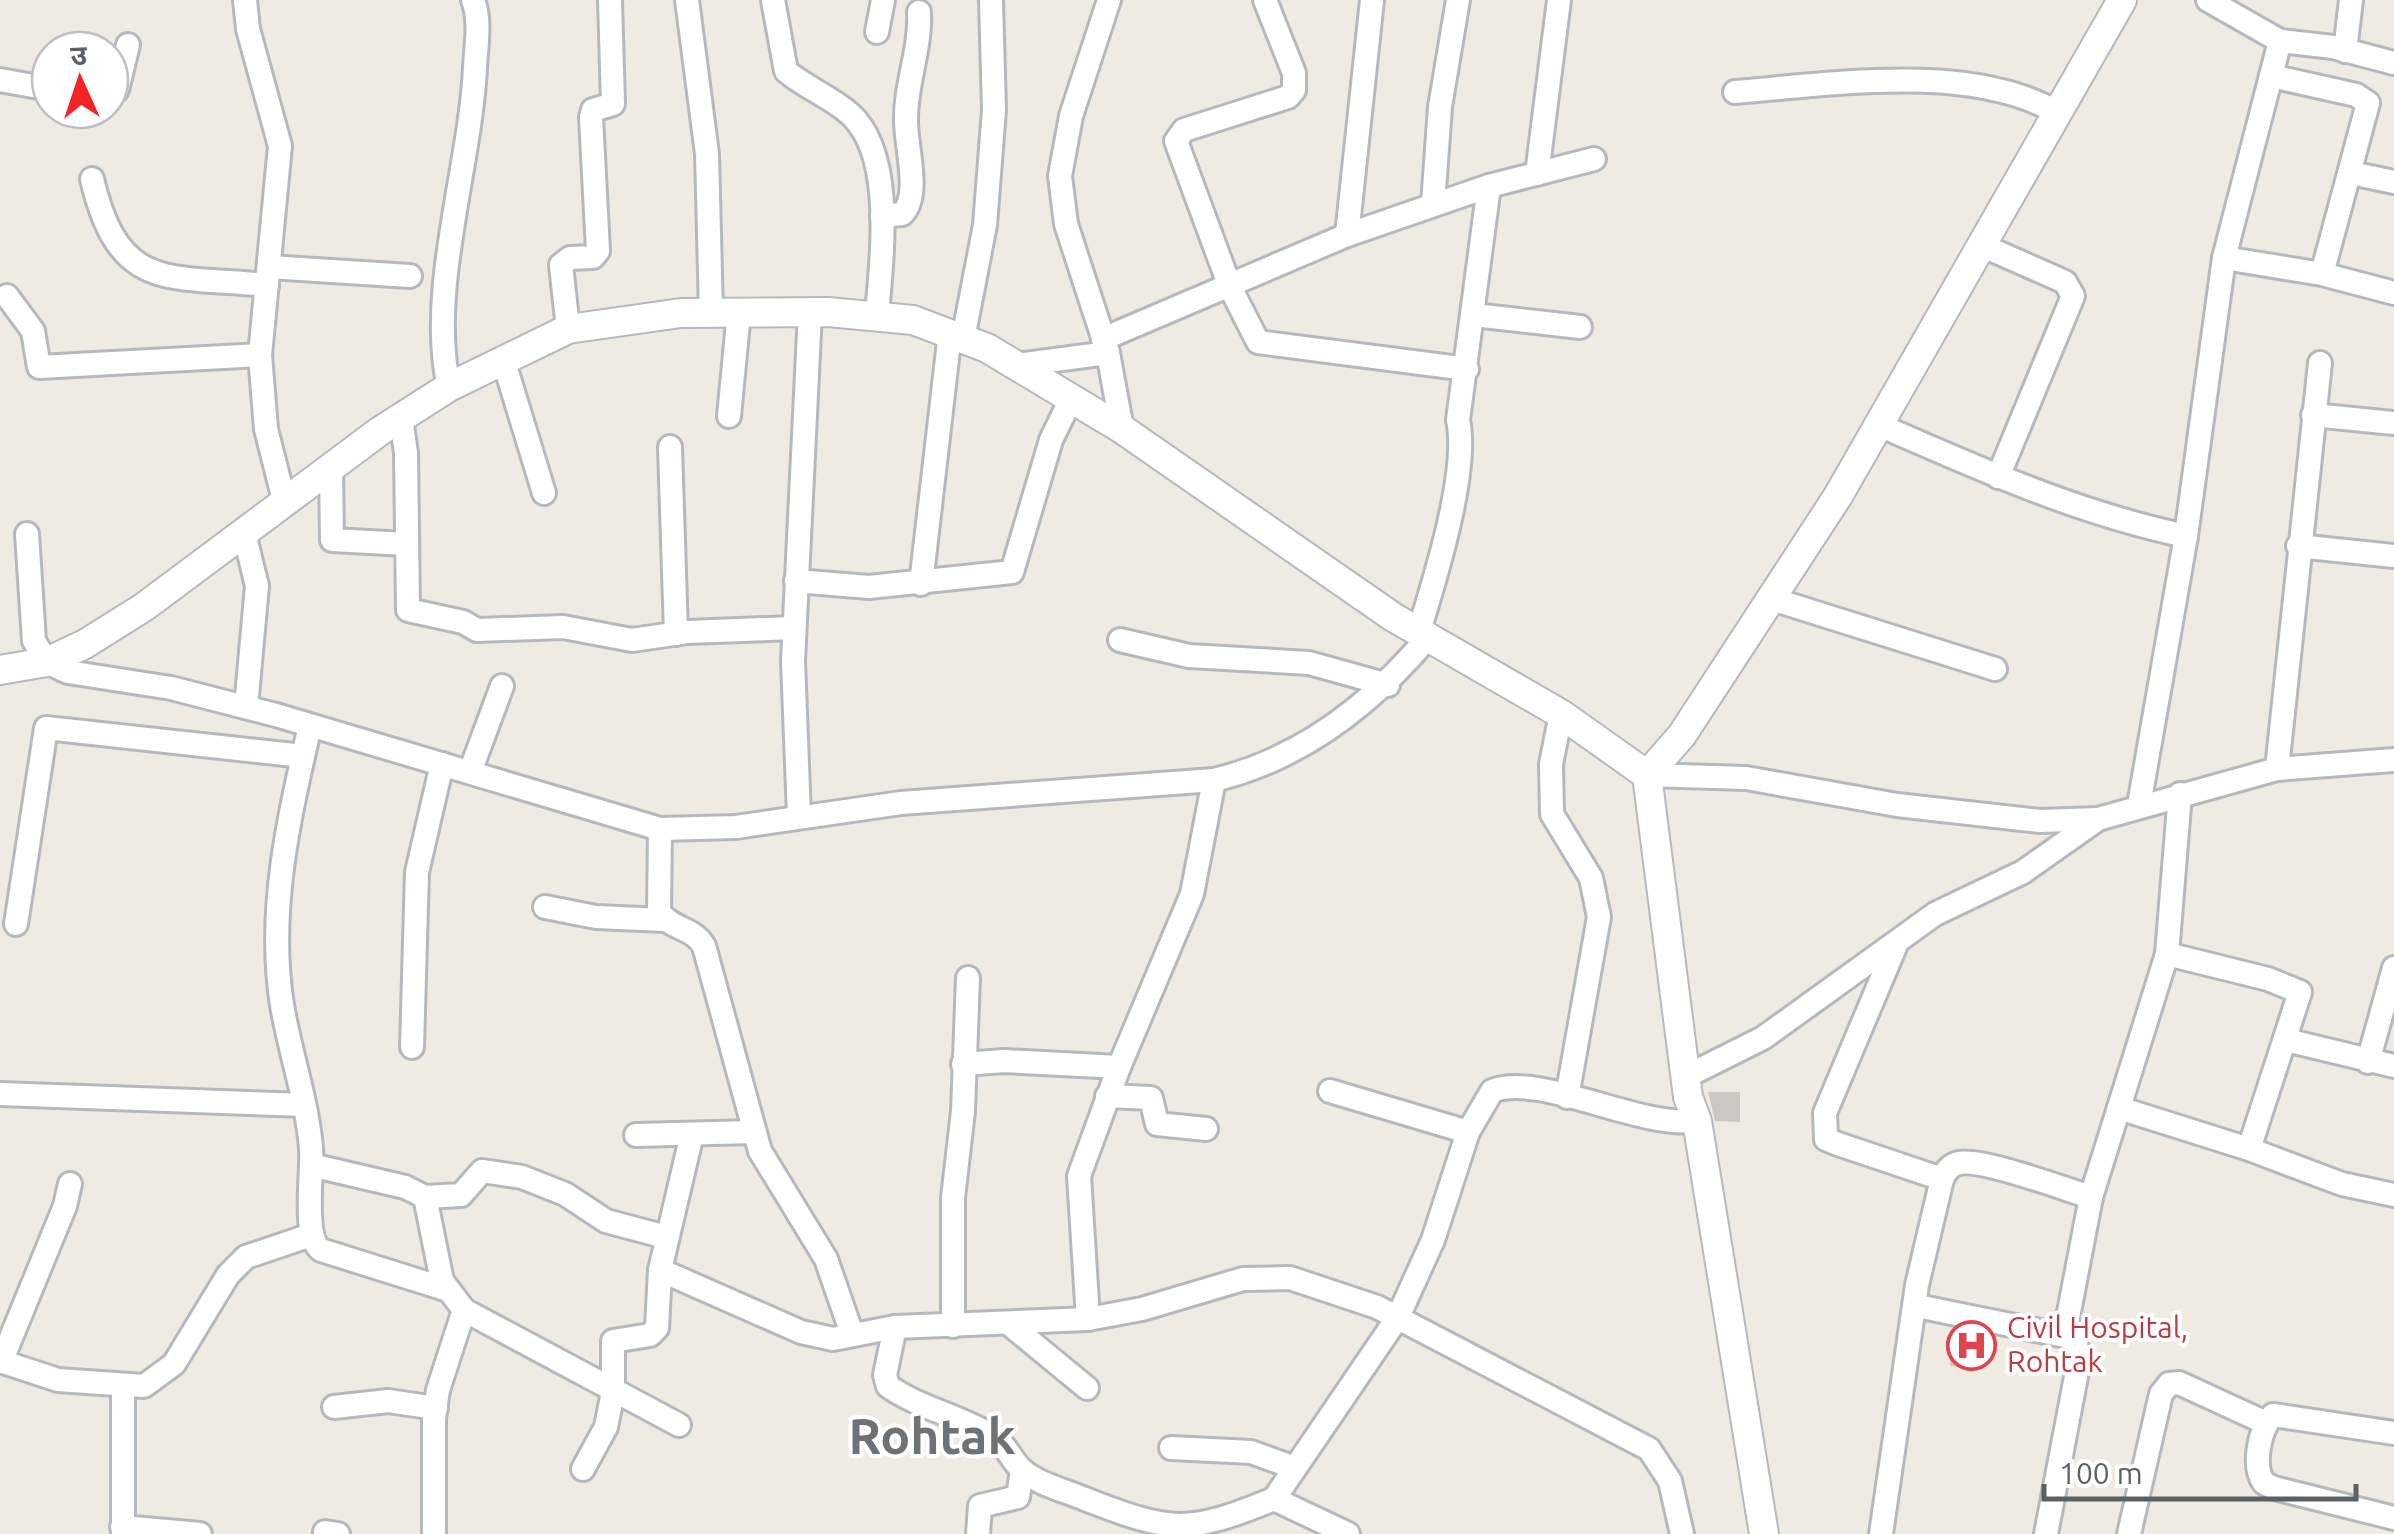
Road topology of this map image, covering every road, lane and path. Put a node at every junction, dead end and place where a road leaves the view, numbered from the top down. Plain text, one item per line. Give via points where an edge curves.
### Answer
1 (245, 0) edge
2 (474, 0) edge
3 (610, 0) edge
4 (687, 0) edge
5 (772, 0) edge
6 (884, 0) edge
7 (990, 0) edge
8 (1109, 0) edge
9 (1266, 0) edge
10 (1372, 0) edge
11 (1458, 0) edge
12 (1559, 0) edge
13 (2122, 0) edge
14 (2208, 0) edge
15 (2350, 0) edge
16 (920, 12) dead end
17 (878, 32) dead end
18 (2280, 41) junction
19 (2345, 51) junction
20 (2394, 63) edge
21 (2271, 76) junction
22 (0, 80) edge
23 (30, 85) edge
24 (1735, 92) dead end
25 (2058, 113) junction
26 (1594, 159) dead end
27 (2351, 173) junction
28 (1536, 174) junction
29 (92, 179) dead end
30 (2394, 182) edge
31 (1488, 186) junction
32 (1433, 204) junction
33 (882, 216) junction
34 (1347, 235) junction
35 (1981, 245) junction
36 (2224, 258) junction
37 (2322, 274) junction
38 (268, 276) junction
39 (410, 276) dead end
40 (1230, 287) junction
41 (2394, 292) edge
42 (7, 296) dead end
43 (739, 312) junction
44 (810, 312) junction
45 (710, 313) junction
46 (1474, 315) junction
47 (877, 316) junction
48 (1580, 328) dead end
49 (568, 330) junction
50 (957, 336) junction
51 (1106, 346) junction
52 (260, 355) junction
53 (503, 359) junction
54 (2320, 363) dead end
55 (1016, 365) junction
56 (1468, 369) junction
57 (449, 388) junction
58 (1070, 399) junction
59 (729, 416) dead end
60 (2313, 416) junction
61 (400, 418) junction
62 (2394, 424) edge
63 (1878, 425) junction
64 (1122, 428) junction
65 (670, 447) dead end
66 (331, 469) junction
67 (1998, 477) junction
68 (544, 493) dead end
69 (285, 504) junction
70 (244, 533) junction
71 (28, 534) dead end
72 (2186, 536) junction
73 (406, 544) junction
74 (2298, 546) junction
75 (2394, 556) edge
76 (796, 581) junction
77 (921, 584) junction
78 (1772, 598) junction
79 (794, 628) junction
80 (1424, 633) junction
81 (676, 634) junction
82 (1120, 640) dead end
83 (46, 662) junction
84 (1995, 668) dead end
85 (0, 670) edge
86 (502, 686) dead end
87 (1388, 686) junction
88 (246, 707) junction
89 (1560, 714) junction
90 (310, 726) junction
91 (303, 756) junction
92 (2394, 760) edge
93 (442, 764) junction
94 (2277, 770) junction
95 (470, 772) junction
96 (1647, 774) junction
97 (1214, 780) junction
98 (2180, 794) junction
99 (2139, 805) junction
100 (799, 816) junction
101 (2098, 819) junction
102 (660, 829) junction
103 (545, 907) dead end
104 (664, 920) junction
105 (16, 924) dead end
106 (1896, 944) junction
107 (2167, 954) junction
108 (2394, 968) edge
109 (968, 978) dead end
110 (2286, 1040) junction
111 (412, 1047) dead end
112 (2368, 1062) junction
113 (963, 1064) junction
114 (2394, 1066) edge
115 (1119, 1067) junction
116 (1330, 1090) dead end
117 (0, 1094) edge
118 (1107, 1096) junction
119 (1566, 1096) junction
120 (1689, 1104) junction
121 (304, 1105) junction
122 (2119, 1108) junction
123 (1206, 1129) dead end
124 (753, 1132) junction
125 (1468, 1132) junction
126 (636, 1134) dead end
127 (692, 1134) junction
128 (2248, 1149) junction
129 (311, 1165) junction
130 (1942, 1179) junction
131 (70, 1184) dead end
132 (2394, 1195) edge
133 (425, 1197) junction
134 (2091, 1197) junction
135 (311, 1235) junction
136 (666, 1238) junction
137 (660, 1270) junction
138 (445, 1289) junction
139 (1917, 1306) junction
140 (464, 1310) junction
141 (1398, 1317) junction
142 (1088, 1319) junction
143 (1008, 1323) junction
144 (896, 1326) junction
145 (954, 1326) junction
146 (2065, 1332) junction
147 (852, 1334) junction
148 (1, 1361) edge
149 (123, 1386) junction
150 (1087, 1388) dead end
151 (613, 1392) junction
152 (334, 1407) dead end
153 (436, 1408) junction
154 (2266, 1424) junction
155 (679, 1426) dead end
156 (2394, 1434) edge
157 (1171, 1448) dead end
158 (583, 1468) dead end
159 (1296, 1468) junction
160 (1022, 1470) junction
161 (1274, 1499) junction
162 (2394, 1518) edge
163 (122, 1530) edge
164 (200, 1534) edge
165 (434, 1534) edge
166 (978, 1534) edge
167 (1348, 1534) edge
168 (1682, 1534) edge
169 (1744, 1534) edge
170 (1764, 1534) edge
171 (1881, 1534) edge
172 (2046, 1534) edge
173 (2129, 1534) edge

1 - 38 street via 280,146
2 - 57 street via 468,155 442,317
3 - 49 street via 612,104 593,110 591,118 598,252 560,264
4 - 45 street via 707,154
5 - 33 street via 786,71 852,116 866,135
6 - 17 street
7 - 50 street via 994,110 986,209 978,278
8 - 51 street via 1071,116 1060,176 1066,224
9 - 40 street via 1294,73 1294,90 1184,130 1176,141
10 - 34 street
11 - 32 street
12 - 28 street
13 - 25 street
14 - 18 street
15 - 19 street
16 - 33 street via 906,105 911,200 902,214
18 - 19 street
18 - 21 street
19 - 20 street
21 - 27 street via 2366,100
21 - 36 street
22 - 23 street
24 - 25 street via 1849,84 2000,87
25 - 35 street
26 - 28 street
27 - 30 street
27 - 37 street
28 - 31 street
29 - 38 street via 110,236 139,268
31 - 32 street
31 - 46 street
32 - 34 street
33 - 47 street
34 - 40 street
35 - 63 street
35 - 67 street via 2065,282 2074,296
36 - 37 street
36 - 72 street
37 - 41 street
38 - 39 street
38 - 52 street
40 - 51 street
40 - 56 street via 1258,342
42 - 52 street via 33,332 40,367
43 - 44 street
43 - 45 street
43 - 59 street
44 - 47 street
44 - 76 street
45 - 49 street
46 - 48 street
46 - 56 street
47 - 50 street
49 - 53 street
50 - 55 street
50 - 77 street
51 - 55 street
51 - 64 street
52 - 69 street via 266,429
53 - 57 street
53 - 68 street
54 - 60 street
55 - 58 street
56 - 80 street via 1458,420 1462,448
57 - 61 street
58 - 64 street
58 - 77 street via 1012,572
60 - 62 street
60 - 74 street
61 - 66 street
61 - 73 street
63 - 67 street
63 - 78 street
64 - 80 street
65 - 81 street
66 - 69 street
66 - 73 street via 332,540
67 - 72 street via 2125,523
69 - 70 street
70 - 83 street via 144,607
70 - 88 street via 257,586
71 - 83 street via 34,642
72 - 99 street
73 - 81 street via 406,604 414,613 477,630 563,626 632,640
74 - 75 street
74 - 94 street
76 - 77 street
76 - 79 street
78 - 84 street
78 - 96 street via 1682,734
79 - 81 street
79 - 100 street
80 - 87 street
80 - 89 street
82 - 87 street via 1189,656 1309,663
83 - 85 street
83 - 88 street via 80,676 172,688
86 - 95 street
87 - 97 street via 1298,747 1251,771
88 - 90 street
89 - 96 street
89 - 119 street via 1552,814 1590,878 1599,917
90 - 91 street
90 - 93 street
91 - 105 street via 46,728
91 - 121 street via 286,827 278,906 282,1004
92 - 94 street
93 - 95 street
93 - 111 street via 417,872
94 - 98 street
95 - 102 street
96 - 101 street via 1746,778 1896,805 2040,821
96 - 120 street
97 - 100 street via 901,802
97 - 115 street via 1192,894
98 - 99 street
98 - 107 street
99 - 101 street
100 - 102 street via 736,827
101 - 106 street via 2059,850 1935,914
102 - 104 street via 656,904
103 - 104 street
104 - 124 street via 692,931 704,946
106 - 120 street via 1776,1029
106 - 130 street via 1824,1128 1826,1138 1838,1144
107 - 110 street via 2300,992
107 - 122 street
108 - 112 street
109 - 113 street
110 - 112 street
110 - 128 street
112 - 114 street
113 - 115 street
113 - 145 street via 952,1198
115 - 118 street
116 - 125 street
117 - 121 street
118 - 123 street via 1151,1098 1157,1124
118 - 142 street via 1080,1176
119 - 120 street via 1618,1113
119 - 125 street via 1504,1086 1485,1100
120 - 169 street
120 - 170 street via 1737,1345
121 - 129 street
122 - 128 street
122 - 134 street
124 - 127 street
124 - 147 street via 826,1259
125 - 141 street via 1433,1240
126 - 127 street
127 - 136 street
128 - 132 street via 2342,1184
129 - 133 street
129 - 135 street
130 - 134 street via 1949,1167 1970,1163
130 - 139 street
131 - 148 street
133 - 136 street via 461,1196 477,1174 490,1170 544,1184 606,1220
133 - 138 street
134 - 146 street
135 - 138 street via 321,1250
135 - 149 street via 246,1257 160,1379
136 - 137 street
137 - 147 street via 801,1332 832,1339
137 - 151 street via 655,1332 613,1341
138 - 140 street
139 - 146 street
139 - 171 street
140 - 151 street
140 - 153 street
141 - 142 street via 1268,1275
141 - 159 street
141 - 168 street via 1649,1449 1670,1482
142 - 143 street
143 - 145 street
143 - 150 street
144 - 145 street
144 - 147 street
144 - 160 street via 888,1386 1005,1444
146 - 172 street via 2074,1338 2080,1361
148 - 149 street via 58,1380
149 - 163 street
151 - 155 street
151 - 158 street via 606,1427
152 - 153 street via 388,1401
153 - 165 street
154 - 156 street via 2278,1414
154 - 162 street via 2256,1467 2264,1483
154 - 173 street via 2169,1384 2161,1394
157 - 159 street via 1251,1452
159 - 161 street
160 - 161 street via 1164,1528 1222,1523
160 - 166 street via 1018,1497 980,1506
161 - 167 street
163 - 164 street

